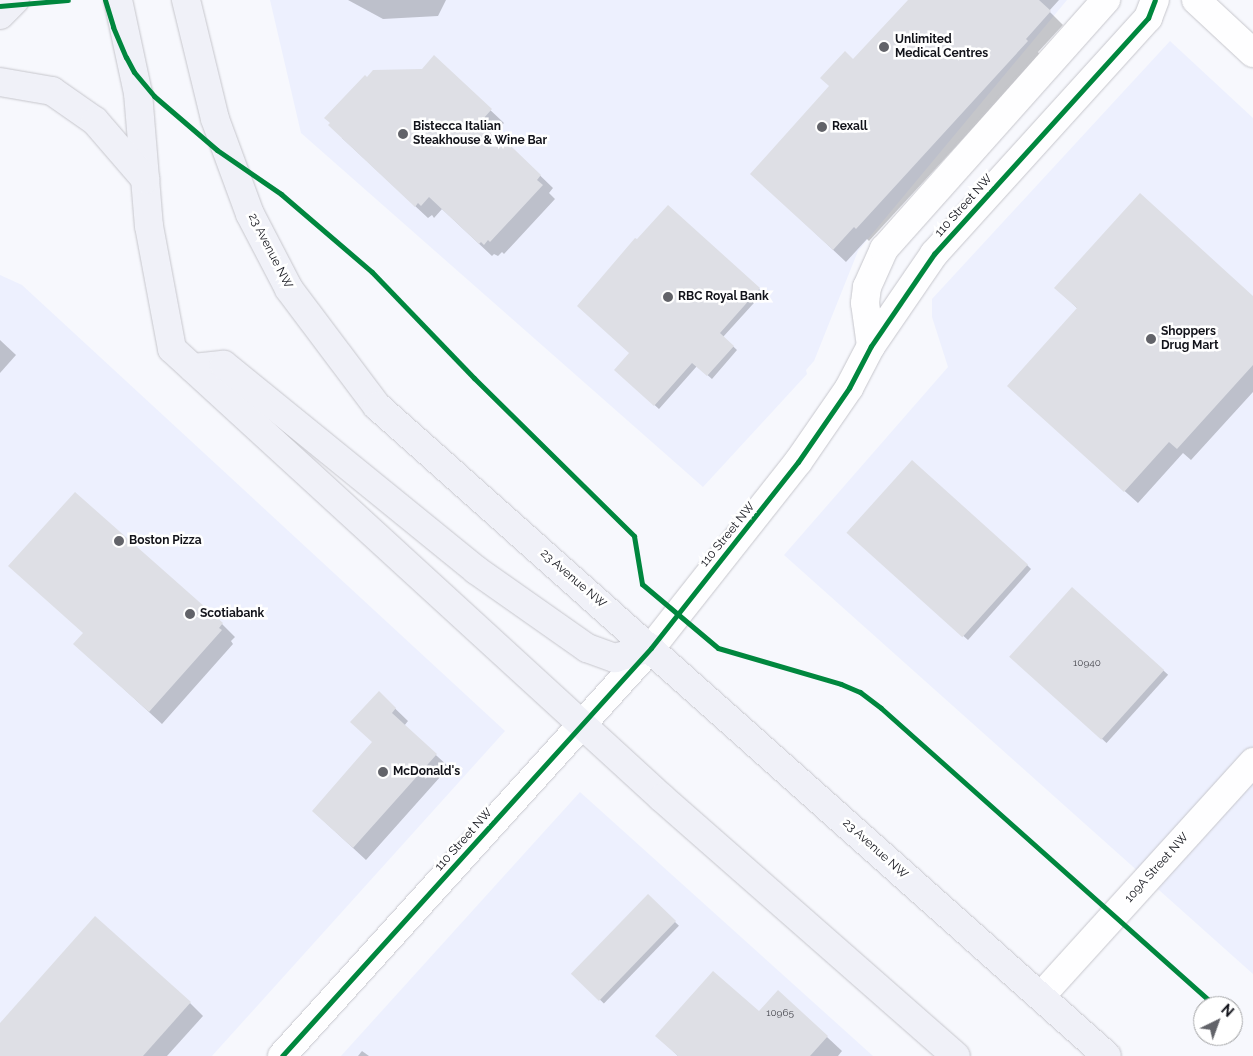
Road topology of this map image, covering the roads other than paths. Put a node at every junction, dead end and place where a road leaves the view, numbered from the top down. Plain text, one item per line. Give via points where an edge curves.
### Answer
1 (15, 0) edge
2 (118, 0) edge
3 (186, 0) edge
4 (1106, 0) edge
5 (1155, 0) edge
6 (1196, 0) edge
7 (0, 14) edge
8 (1253, 53) edge
9 (0, 82) edge
10 (145, 179) junction
11 (871, 346) junction
12 (193, 368) junction
13 (651, 648) junction
14 (582, 724) junction
15 (1253, 762) edge
16 (1041, 996) junction
17 (282, 1056) edge
18 (956, 1056) edge
19 (1107, 1056) edge

1 - 7 main road
2 - 10 main road via 138,93
3 - 13 main road, 23 Avenue NW via 215,119 250,214 288,289 377,406
4 - 11 street via 884,249 865,303
5 - 11 street, 110 Street NW via 1148,18 934,254
6 - 8 street
9 - 10 main road via 52,91 95,121
10 - 12 main road via 149,226 172,349
11 - 13 street, 110 Street NW via 849,388 798,462
12 - 13 main road via 224,365 476,570 587,648 616,658
12 - 14 main road
13 - 14 street, 110 Street NW
13 - 16 main road, 23 Avenue NW
14 - 17 street, 110 Street NW
14 - 18 main road
15 - 16 street, 109A Street NW
16 - 19 main road, 23 Avenue NW

